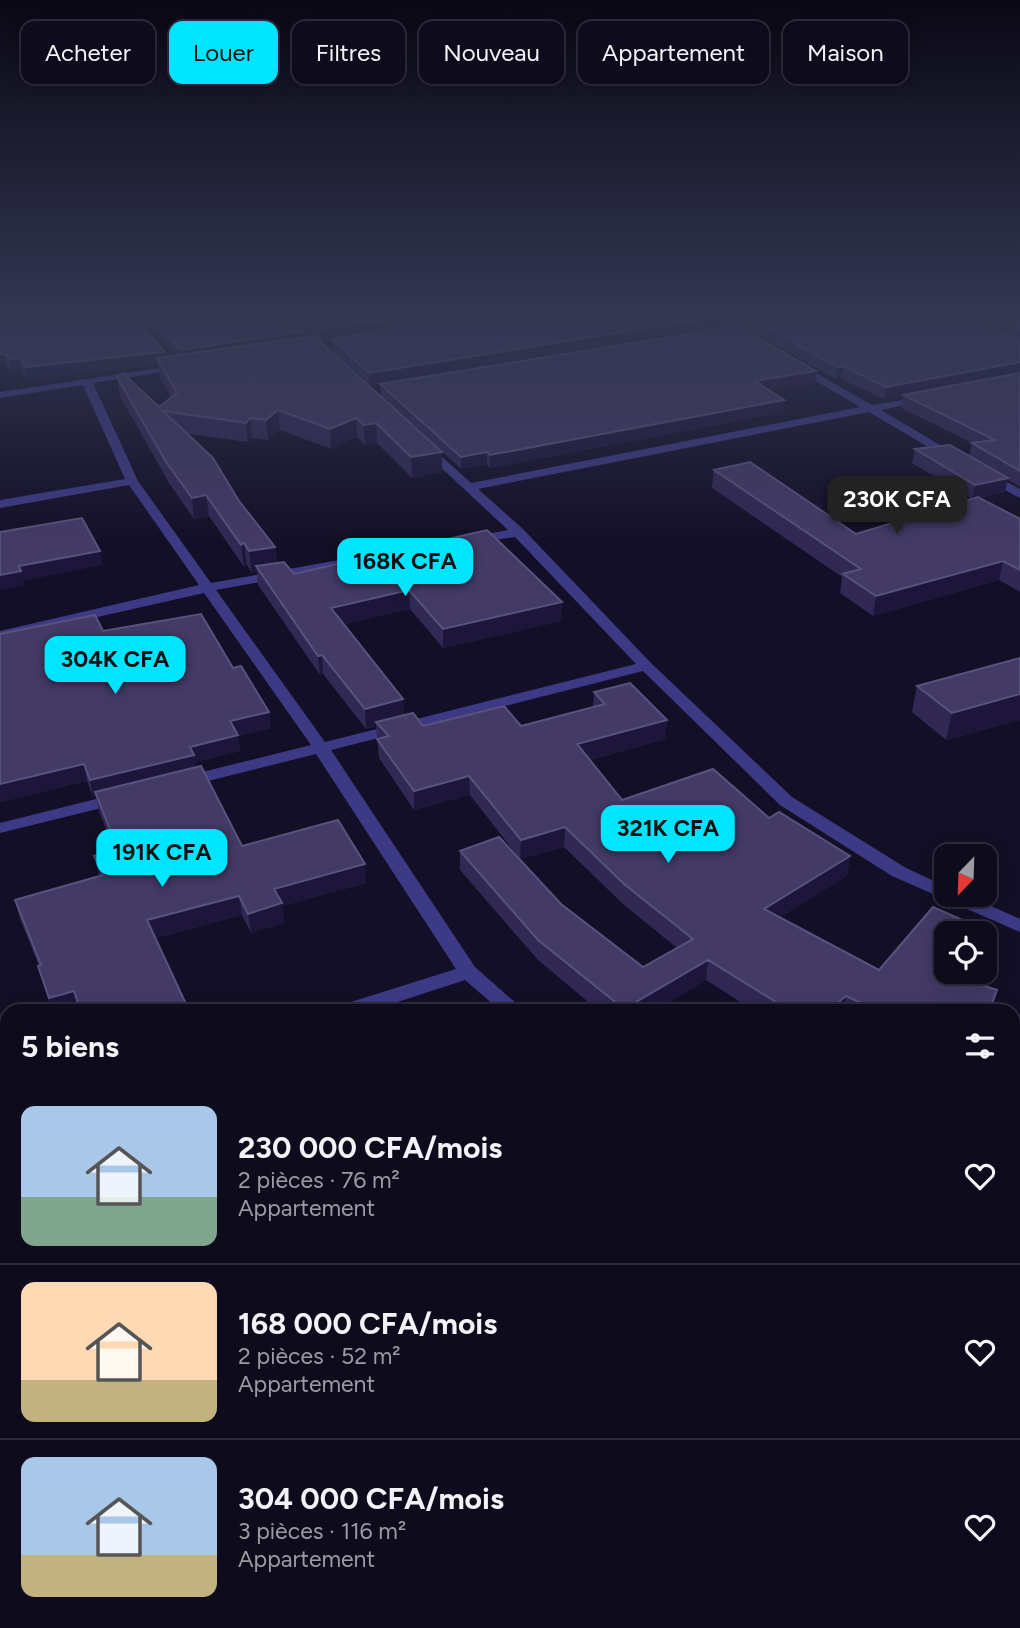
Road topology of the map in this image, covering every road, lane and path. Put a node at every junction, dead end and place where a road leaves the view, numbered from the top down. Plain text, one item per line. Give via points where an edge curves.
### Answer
1 (20, 392) edge
2 (92, 392) edge
3 (844, 392) edge
4 (0, 395) edge
5 (939, 395) edge
6 (872, 408) junction
7 (417, 439) edge
8 (963, 461) edge
9 (974, 468) edge
10 (132, 481) junction
11 (468, 487) junction
12 (1020, 495) edge
13 (0, 504) edge
14 (518, 532) junction
15 (451, 544) edge
16 (357, 561) edge
17 (210, 587) junction
18 (0, 635) edge
19 (646, 666) junction
20 (321, 748) junction
21 (161, 788) edge
22 (134, 795) edge
23 (0, 828) edge
24 (934, 888) edge
25 (977, 907) edge
26 (1020, 926) edge
27 (468, 972) junction
28 (367, 1004) edge
29 (506, 1004) edge

1 - 4 street
2 - 10 street
3 - 6 street
5 - 6 street
6 - 8 street
6 - 11 street
7 - 11 street
9 - 12 street
10 - 13 street
10 - 17 street
11 - 14 street
14 - 15 street
14 - 19 street
16 - 17 street
17 - 18 street
17 - 20 street
19 - 20 street
19 - 24 street via 786,801 899,872
20 - 21 street
20 - 27 street
22 - 23 street
25 - 26 street
27 - 28 street
27 - 29 street

